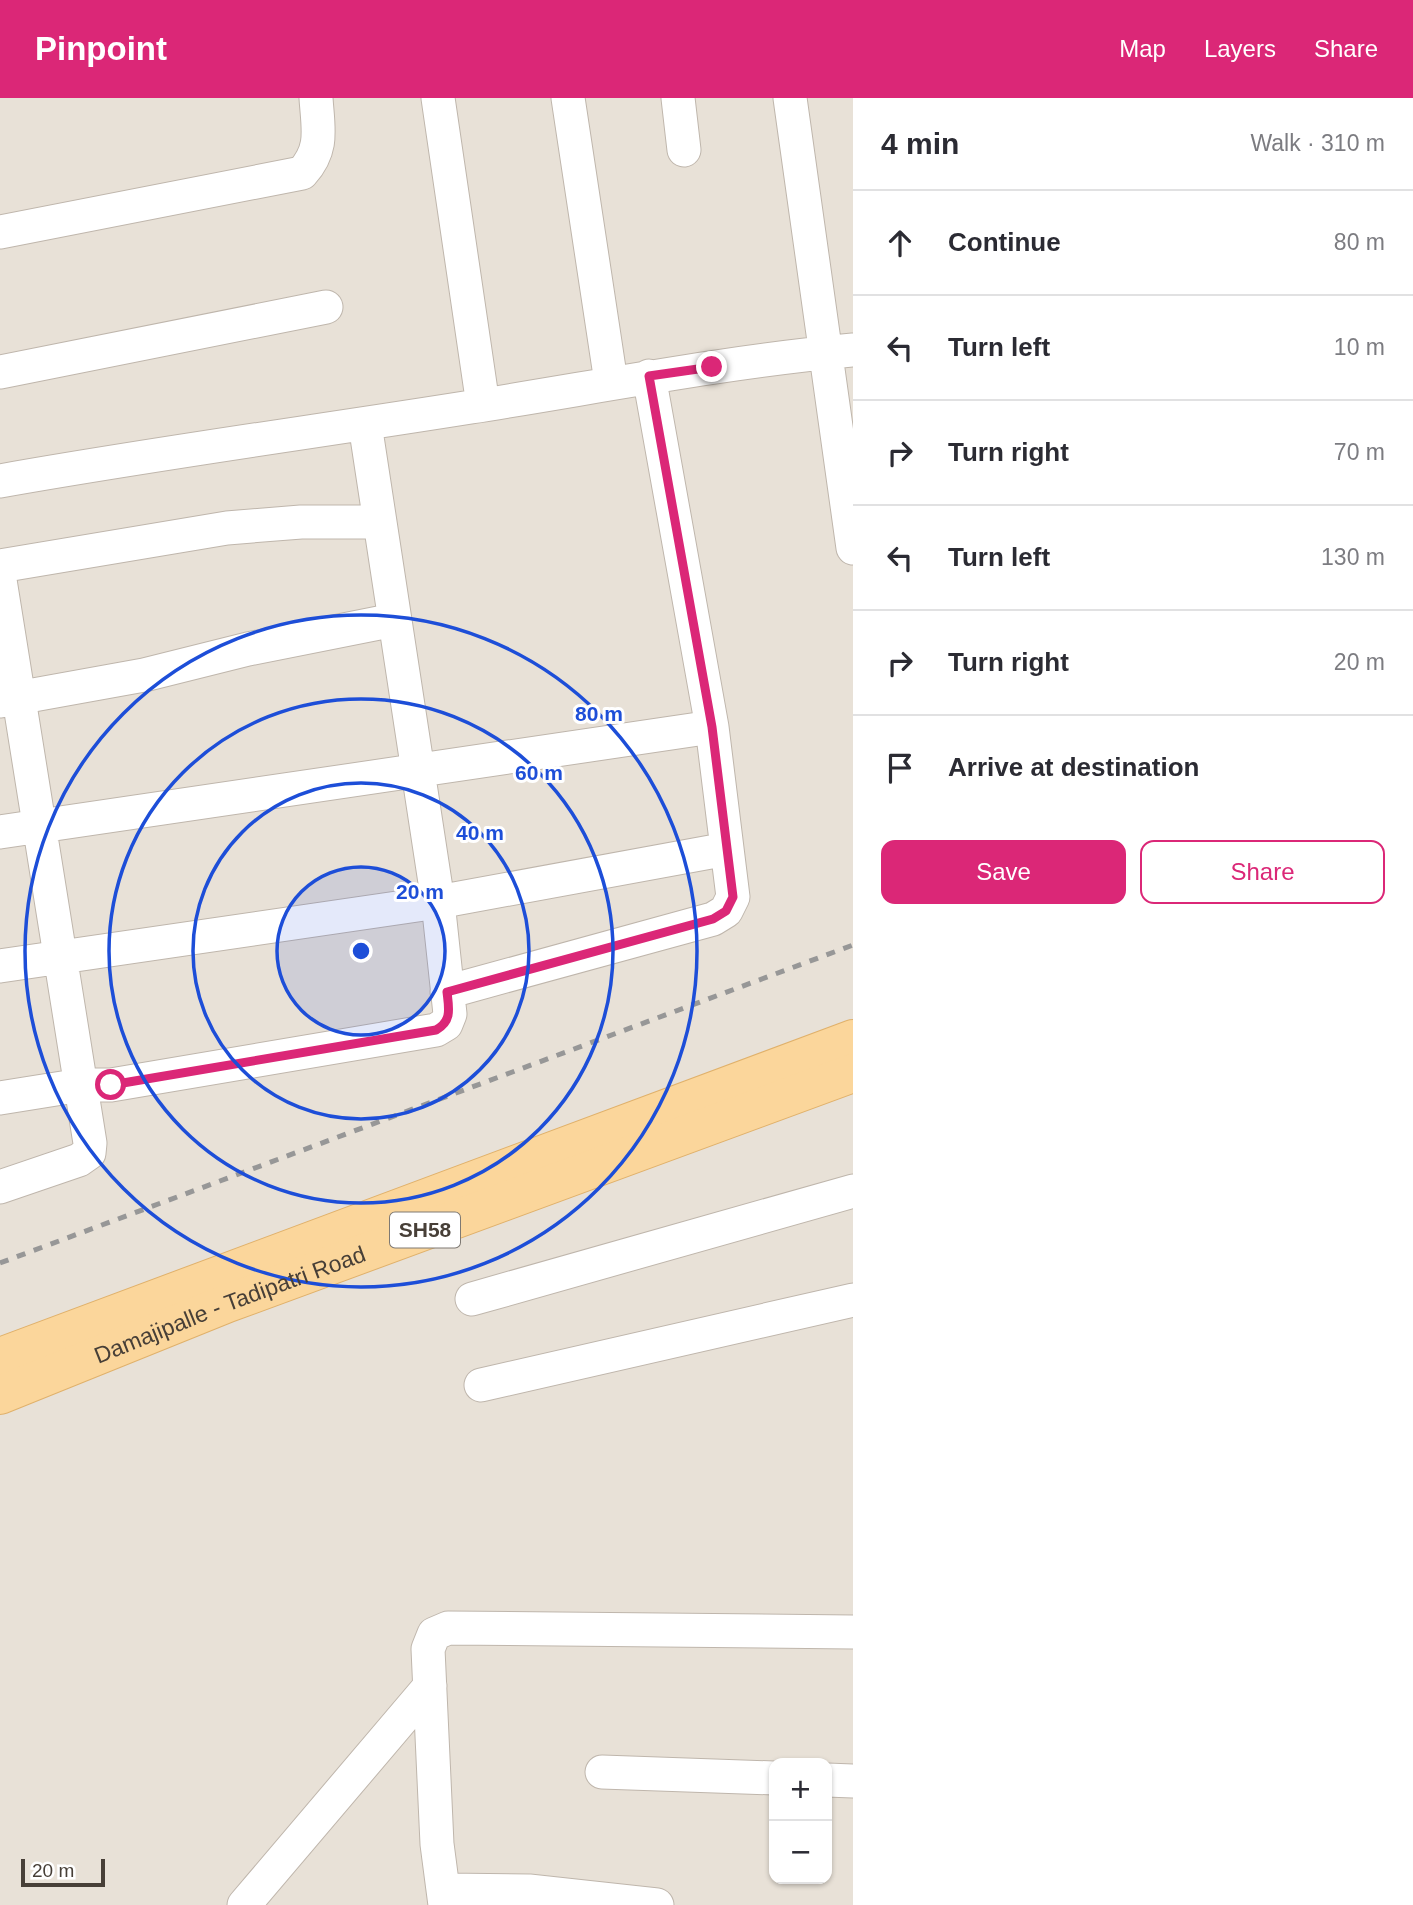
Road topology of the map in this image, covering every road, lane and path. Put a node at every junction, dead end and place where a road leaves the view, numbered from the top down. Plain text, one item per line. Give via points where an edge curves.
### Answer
1 (316, 98) edge
2 (438, 98) edge
3 (568, 98) edge
4 (678, 98) edge
5 (790, 98) edge
6 (684, 150) dead end
7 (0, 232) edge
8 (326, 307) dead end
9 (840, 351) edge
10 (0, 372) edge
11 (649, 376) junction
12 (611, 383) junction
13 (483, 405) junction
14 (365, 424) junction
15 (0, 481) edge
16 (380, 522) junction
17 (853, 548) edge
18 (0, 566) edge
19 (0, 580) edge
20 (394, 620) junction
21 (10, 700) edge
22 (712, 727) junction
23 (417, 769) junction
24 (40, 826) junction
25 (0, 832) edge
26 (727, 849) junction
27 (438, 902) junction
28 (61, 957) junction
29 (0, 966) edge
30 (447, 992) junction
31 (853, 1039) edge
32 (853, 1073) edge
33 (81, 1085) junction
34 (0, 1098) edge
35 (0, 1187) edge
36 (853, 1191) edge
37 (472, 1299) dead end
38 (853, 1300) edge
39 (0, 1357) edge
40 (481, 1385) dead end
41 (0, 1395) edge
42 (853, 1632) edge
43 (430, 1686) junction
44 (602, 1772) dead end
45 (769, 1778) edge
46 (832, 1780) edge
47 (853, 1781) edge
48 (445, 1898) edge
49 (244, 1905) edge
50 (657, 1905) edge

1 - 7 street via 319,140 314,160 302,173
2 - 13 street
3 - 12 street
4 - 6 street
5 - 9 street
8 - 10 street
9 - 11 street
9 - 17 street
11 - 12 street
11 - 22 street
12 - 13 street
13 - 14 street
14 - 15 street via 162,452
14 - 16 street
16 - 18 street via 227,528
16 - 20 street
19 - 21 street
20 - 21 street
20 - 23 street
21 - 24 street
22 - 23 street
22 - 26 street
23 - 24 street
23 - 27 street
24 - 25 street
24 - 28 street
26 - 27 street
26 - 30 street via 733,897 726,911 713,919
27 - 28 street
27 - 30 street
28 - 29 street
28 - 33 street
30 - 33 street via 450,1013 446,1024 436,1030 111,1085
31 - 39 main road, Damajipalle - Tadipatri Road / SH58
32 - 41 main road, Damajipalle - Tadipatri Road / SH58 via 228,1303
33 - 34 street
33 - 35 street via 89,1153
36 - 37 street
38 - 40 street
42 - 43 street via 448,1628 434,1634 428,1649
43 - 48 street via 437,1844
43 - 49 street
44 - 45 street
46 - 47 street
48 - 50 street via 529,1891

